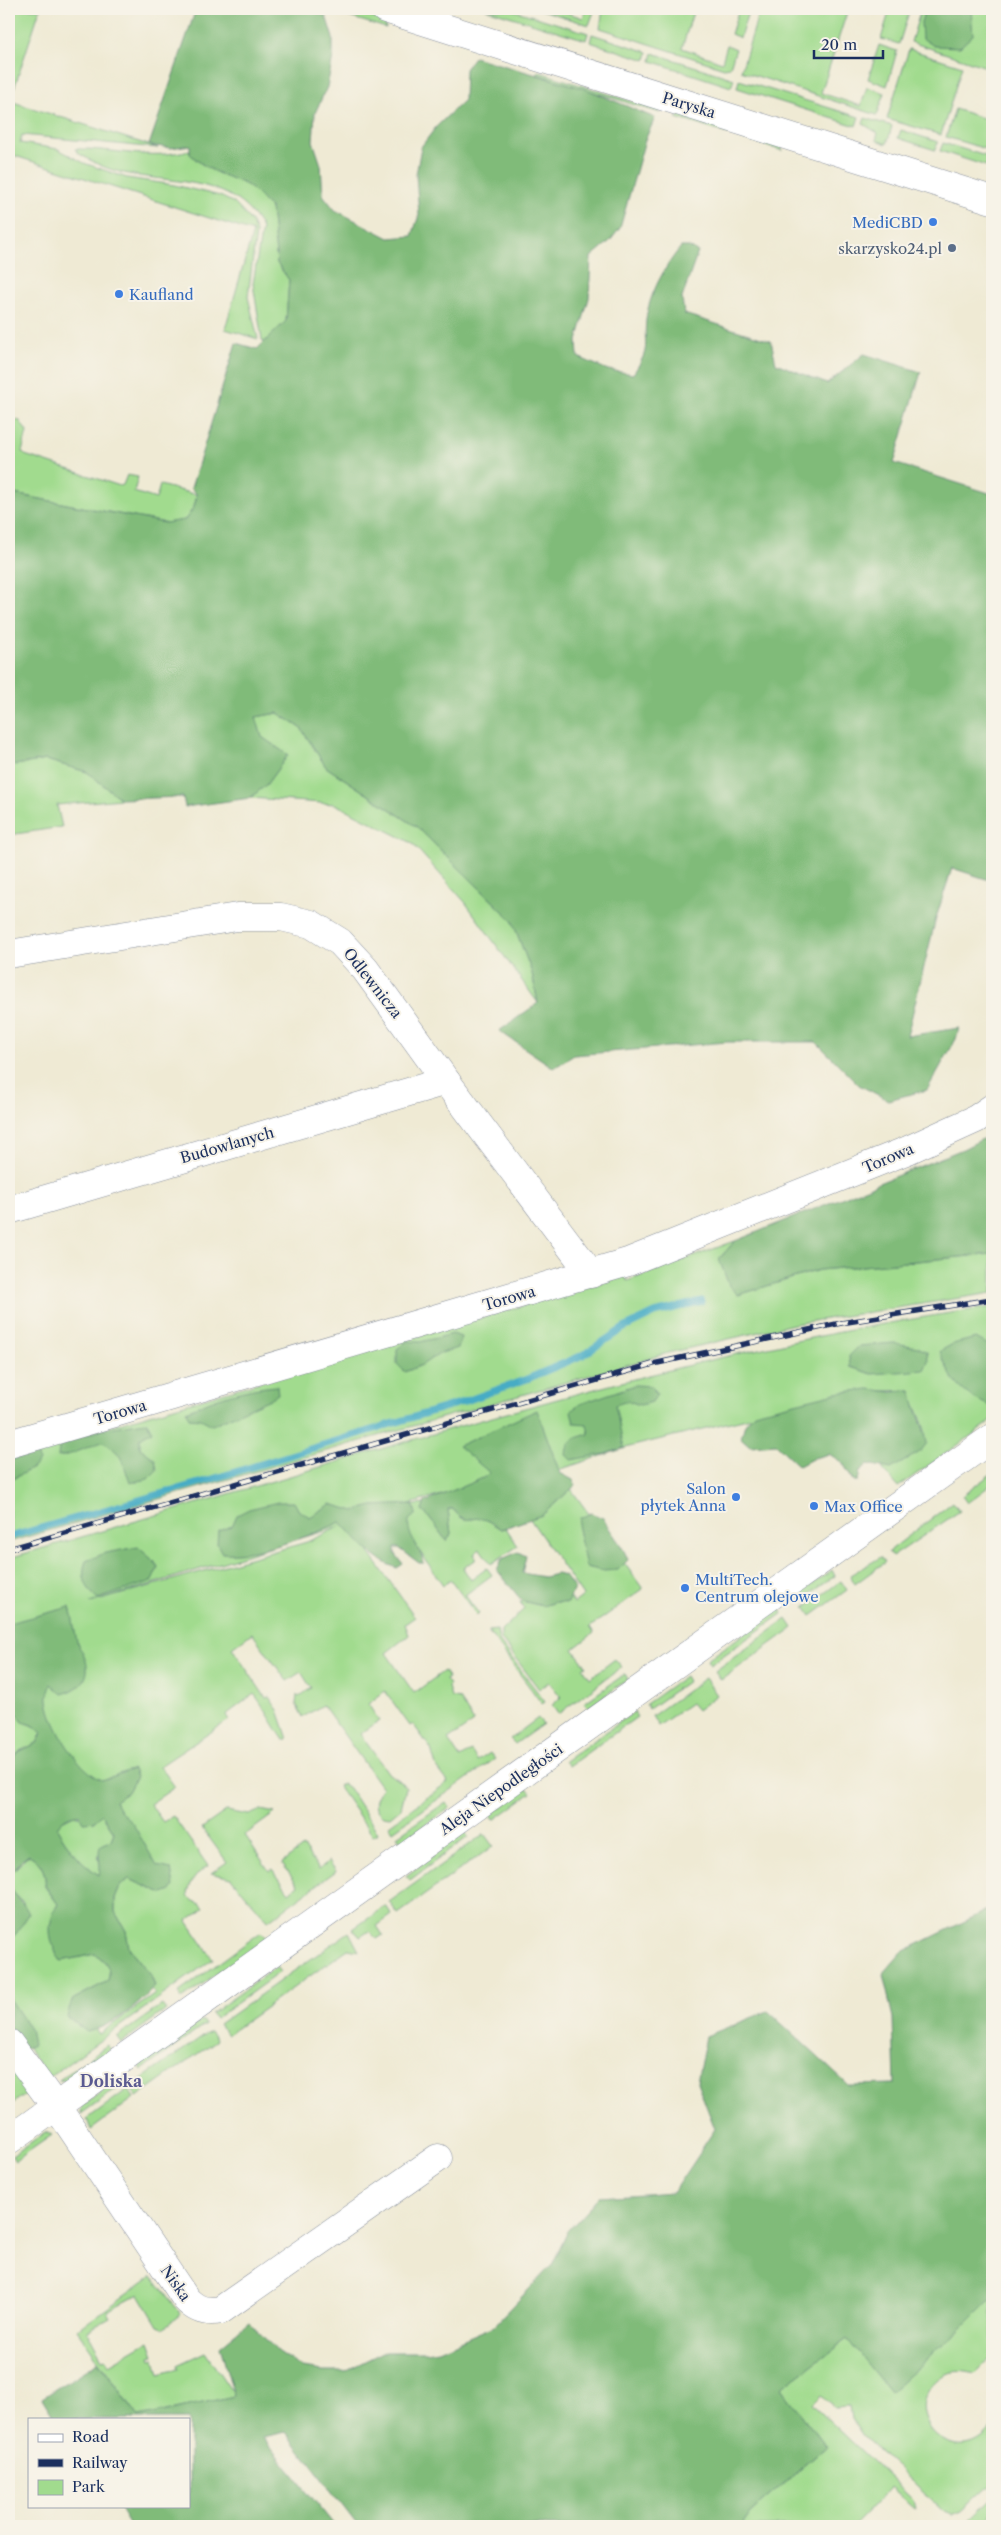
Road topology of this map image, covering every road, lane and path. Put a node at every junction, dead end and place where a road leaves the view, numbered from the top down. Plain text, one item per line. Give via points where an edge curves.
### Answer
1 (385, 9) edge
2 (992, 200) edge
3 (9, 954) edge
4 (446, 1081) junction
5 (992, 1108) edge
6 (9, 1210) edge
7 (591, 1274) junction
8 (992, 1438) edge
9 (9, 1444) edge
10 (9, 2043) edge
11 (55, 2107) junction
12 (9, 2140) edge
13 (438, 2158) dead end

1 - 2 street, Paryska
3 - 4 street, Odlewnicza via 237,917 281,917 311,924 340,942 365,969
4 - 6 street, Budowlanych
4 - 7 street, Odlewnicza
5 - 7 street, Torowa via 976,1119 908,1150
7 - 9 street, Torowa
8 - 11 street, Aleja Niepodległości
10 - 11 street, Niska
11 - 12 street, Aleja Niepodległości
11 - 13 street, Niska via 186,2299 194,2307 212,2312 221,2310

